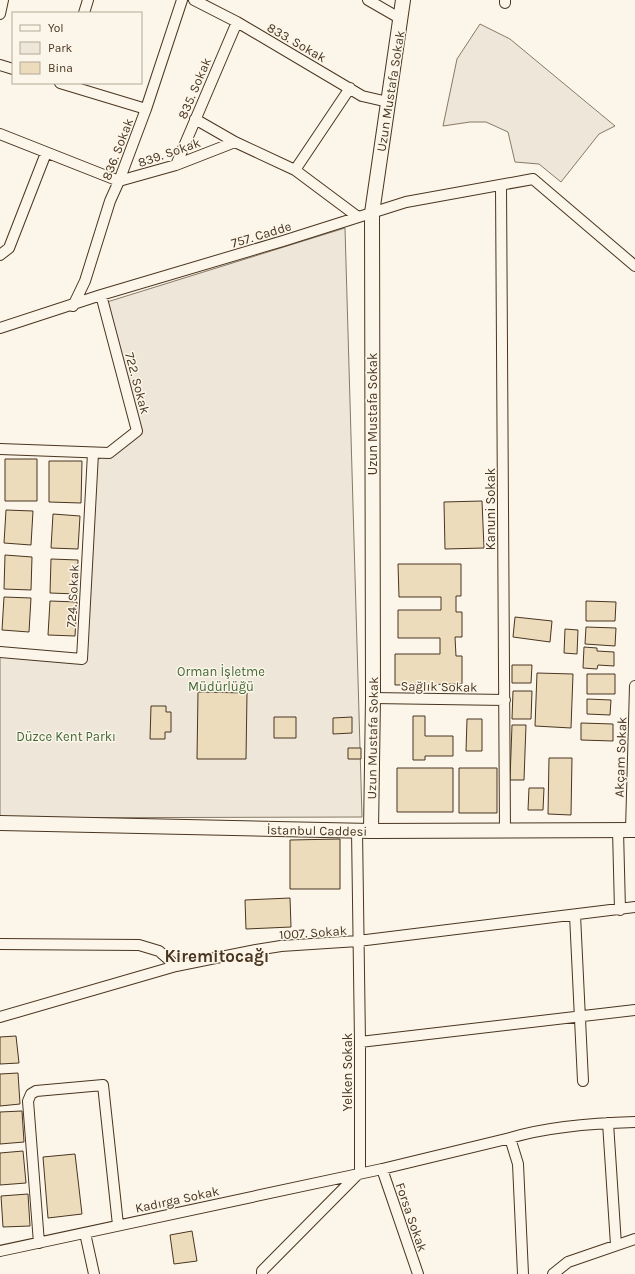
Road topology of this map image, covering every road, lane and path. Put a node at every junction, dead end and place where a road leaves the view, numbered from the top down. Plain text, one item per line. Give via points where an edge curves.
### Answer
1 (3, 0) edge
2 (88, 0) edge
3 (182, 0) edge
4 (194, 0) edge
5 (368, 0) edge
6 (404, 0) edge
7 (84, 12) edge
8 (0, 14) edge
9 (401, 19) junction
10 (236, 22) junction
11 (0, 65) edge
12 (12, 69) edge
13 (64, 84) edge
14 (350, 88) junction
15 (388, 102) junction
16 (146, 110) junction
17 (195, 119) junction
18 (0, 134) edge
19 (235, 142) junction
20 (46, 153) junction
21 (176, 165) junction
22 (295, 170) junction
23 (119, 182) junction
24 (501, 186) junction
25 (372, 213) junction
26 (358, 217) junction
27 (0, 256) edge
28 (635, 266) edge
29 (101, 295) junction
30 (73, 306) junction
31 (0, 328) edge
32 (0, 449) edge
33 (93, 453) junction
34 (0, 652) edge
35 (635, 686) edge
36 (373, 698) junction
37 (505, 700) junction
38 (634, 722) edge
39 (0, 823) edge
40 (628, 830) edge
41 (364, 831) junction
42 (505, 831) junction
43 (635, 907) edge
44 (620, 910) junction
45 (574, 915) junction
46 (358, 941) junction
47 (0, 944) edge
48 (176, 966) junction
49 (635, 1010) edge
50 (580, 1016) junction
51 (0, 1017) edge
52 (360, 1042) junction
53 (583, 1081) dead end
54 (635, 1122) edge
55 (608, 1123) junction
56 (510, 1138) junction
57 (382, 1169) junction
58 (360, 1172) junction
59 (118, 1225) junction
60 (85, 1233) junction
61 (635, 1239) edge
62 (39, 1243) junction
63 (616, 1245) junction
64 (0, 1251) edge
65 (94, 1274) edge
66 (262, 1274) edge
67 (418, 1274) edge
68 (523, 1274) edge
69 (553, 1274) edge

1 - 8 street
2 - 7 street
3 - 16 street, 836. Sokak
4 - 10 street, 833. Sokak
5 - 9 street
6 - 9 street, Uzun Mustafa Sokak
9 - 15 street, Uzun Mustafa Sokak
10 - 14 street, 833. Sokak
10 - 17 street, 835. Sokak
11 - 12 street
13 - 16 street
14 - 15 street, 833. Sokak via 362,96
14 - 22 street
15 - 25 street, Uzun Mustafa Sokak
16 - 23 street, 836. Sokak
17 - 19 street
17 - 21 street, 835. Sokak
18 - 20 street
19 - 21 street, 839. Sokak
19 - 22 street
20 - 23 street
20 - 27 street via 9,248
21 - 23 street, 839. Sokak
22 - 26 street
23 - 30 street, 836. Sokak
24 - 25 street, 757. Cadde via 406,202
24 - 28 street, 757. Cadde via 533,180
24 - 37 street, Kanuni Sokak
25 - 26 street, 757. Cadde
25 - 36 street, Uzun Mustafa Sokak
26 - 29 street, 757. Cadde
29 - 30 street, 757. Cadde
29 - 33 street, 722. Sokak via 137,431 110,453
30 - 31 street, 757. Cadde
32 - 33 street, 722. Sokak
33 - 34 street, 724. Sokak via 82,659
35 - 38 street, Akçam Sokak
36 - 37 street, Sağlık Sokak
36 - 41 street, Uzun Mustafa Sokak
37 - 42 street, Kanuni Sokak
38 - 40 street, Akçam Sokak
39 - 41 street, İstanbul Caddesi
40 - 42 street, İstanbul Caddesi
40 - 44 street, Akçam Sokak
41 - 42 street, İstanbul Caddesi
41 - 46 street, Yelken Sokak
43 - 44 street, 1007. Sokak
44 - 45 street, 1007. Sokak
45 - 46 street, 1007. Sokak
45 - 50 street
46 - 48 street, 1007. Sokak via 281,946
46 - 52 street, Yelken Sokak
47 - 48 street via 139,945 159,951
48 - 51 street, 1007. Sokak
49 - 50 street
50 - 52 street
50 - 53 street
52 - 58 street, Yelken Sokak
54 - 55 street, Kadırga Sokak
55 - 56 street, Kadırga Sokak via 530,1132
55 - 63 street
56 - 57 street, Kadırga Sokak
56 - 68 street via 518,1164
57 - 58 street, Kadırga Sokak
57 - 67 street, Forsa Sokak
58 - 59 street, Kadırga Sokak
58 - 66 street via 262,1271
59 - 60 street, Kadırga Sokak
59 - 62 street via 103,1085 36,1091 31,1094 28,1101
60 - 62 street, Kadırga Sokak
60 - 65 street
61 - 63 street
62 - 64 street, Kadırga Sokak
63 - 69 street via 568,1262

